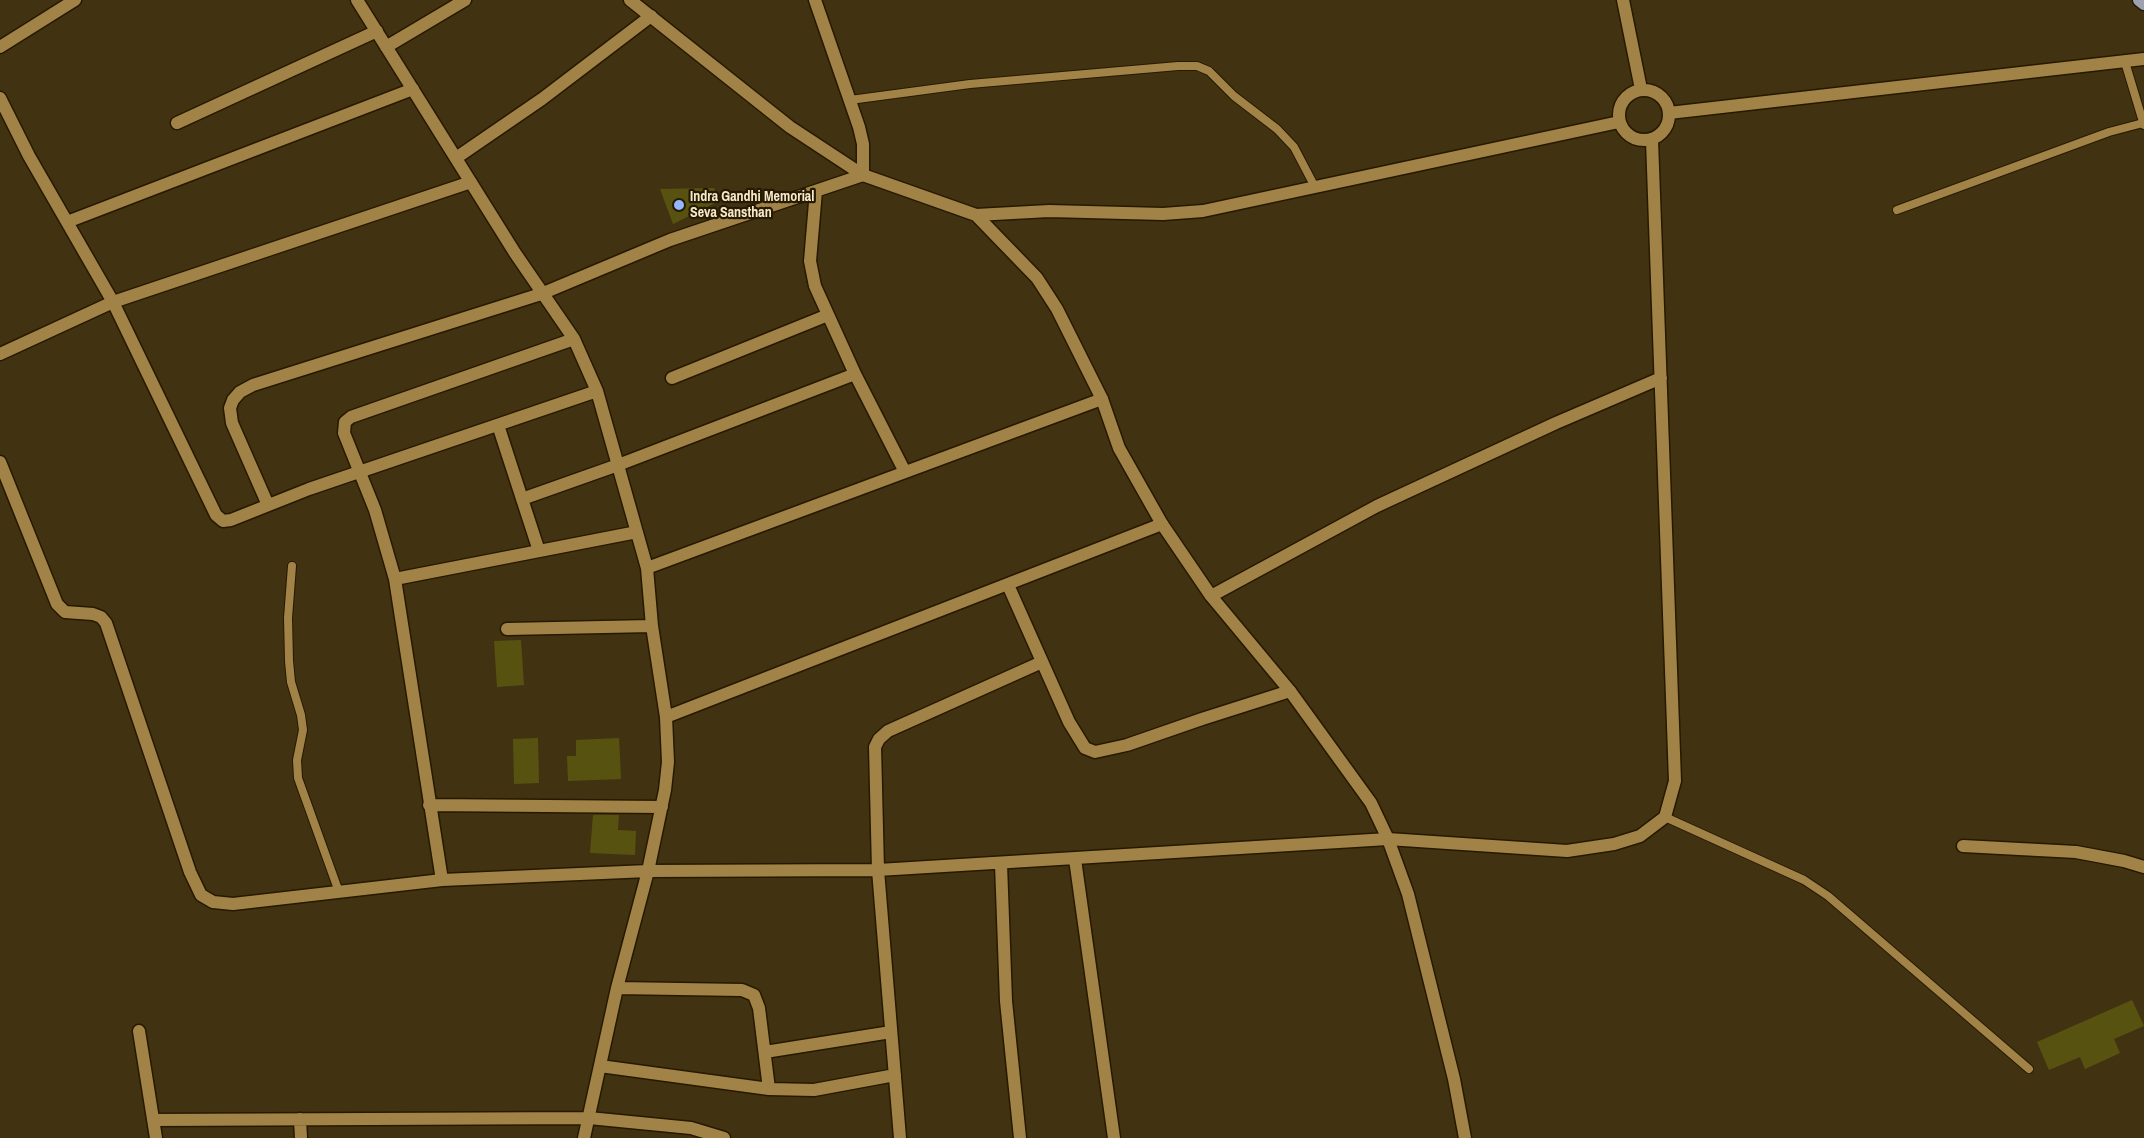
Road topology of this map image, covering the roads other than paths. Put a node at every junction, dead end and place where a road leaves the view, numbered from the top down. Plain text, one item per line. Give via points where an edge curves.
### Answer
1 (75, 0) edge
2 (357, 0) edge
3 (465, 0) edge
4 (630, 0) edge
5 (815, 0) edge
6 (1623, 0) edge
7 (2139, 0) edge
8 (2144, 4) edge
9 (651, 16) junction
10 (377, 31) junction
11 (386, 46) junction
12 (0, 47) edge
13 (2144, 59) edge
14 (2125, 62) junction
15 (413, 89) junction
16 (1641, 90) junction
17 (0, 98) edge
18 (850, 100) junction
19 (1669, 112) junction
20 (1619, 122) junction
21 (176, 123) dead end
22 (2143, 124) edge
23 (1652, 140) junction
24 (456, 158) junction
25 (863, 175) junction
26 (471, 182) junction
27 (1315, 187) junction
28 (816, 191) junction
29 (1897, 210) dead end
30 (976, 215) junction
31 (67, 222) junction
32 (541, 294) junction
33 (113, 302) junction
34 (828, 315) junction
35 (574, 339) junction
36 (0, 354) edge
37 (855, 374) junction
38 (672, 378) dead end
39 (1661, 378) junction
40 (597, 391) junction
41 (1102, 399) junction
42 (498, 425) junction
43 (0, 462) edge
44 (618, 465) junction
45 (359, 472) junction
46 (905, 472) junction
47 (522, 499) junction
48 (268, 505) junction
49 (1162, 524) junction
50 (637, 532) junction
51 (539, 551) junction
52 (292, 566) dead end
53 (647, 568) junction
54 (395, 579) junction
55 (1008, 584) junction
56 (1211, 596) junction
57 (652, 626) junction
58 (506, 629) dead end
59 (1042, 662) junction
60 (1290, 691) junction
61 (666, 717) junction
62 (430, 805) junction
63 (662, 807) junction
64 (1665, 817) junction
65 (1388, 838) junction
66 (1963, 846) dead end
67 (1076, 859) junction
68 (1001, 864) junction
69 (2144, 868) edge
70 (878, 870) junction
71 (648, 871) junction
72 (442, 880) junction
73 (339, 892) junction
74 (617, 988) junction
75 (139, 1030) dead end
76 (891, 1032) junction
77 (765, 1052) junction
78 (600, 1066) junction
79 (2029, 1069) dead end
80 (895, 1075) junction
81 (770, 1089) junction
82 (588, 1118) junction
83 (300, 1119) junction
84 (153, 1120) junction
85 (156, 1138) edge
86 (301, 1138) edge
87 (584, 1138) edge
88 (724, 1138) edge
89 (900, 1138) edge
90 (1020, 1138) edge
91 (1114, 1138) edge
92 (1465, 1138) edge

1 - 12 street
2 - 10 street
3 - 11 street
4 - 9 street
5 - 18 street
6 - 16 street
7 - 8 main road
9 - 24 street via 542,99
9 - 25 street via 790,127
10 - 11 street
10 - 21 street
11 - 15 street
13 - 14 street
14 - 19 street
14 - 22 lane
15 - 24 street
15 - 31 street
16 - 19 street via 1650,89 1657,94
16 - 20 street via 1629,93 1623,100
17 - 31 street
18 - 25 street via 863,144
18 - 27 lane via 970,84 1197,66 1209,71 1294,147
19 - 23 street via 1667,126
20 - 23 street via 1626,133 1637,140
20 - 27 street
22 - 29 lane via 2109,132
23 - 39 street
24 - 26 street
25 - 28 street
25 - 30 street
26 - 32 street
26 - 33 street
27 - 30 street via 1202,211 1163,214 1049,211
28 - 32 street via 670,240
28 - 34 street via 810,261 815,286
30 - 41 street via 1037,278 1057,309
31 - 33 street
32 - 35 street
32 - 48 street via 253,385 240,392 230,408 232,423
33 - 36 street
33 - 48 street via 216,515 223,521 231,520
34 - 37 street
34 - 38 street
35 - 40 street
35 - 45 street via 351,417 345,422 344,433
37 - 44 street
37 - 46 street
39 - 56 street via 1376,506
39 - 64 street via 1675,781
40 - 42 street
40 - 44 street
41 - 46 street
41 - 49 street via 1119,448
42 - 45 street
42 - 47 street
43 - 73 street via 57,604 65,612 93,614 106,623 190,872 201,895 213,902 233,904
44 - 47 street
44 - 50 street
45 - 48 street
45 - 54 street
46 - 53 street
47 - 51 street
49 - 55 street
49 - 56 street
50 - 51 street
50 - 53 street
51 - 54 street
52 - 73 lane via 289,661 302,723 298,778
53 - 57 street
54 - 62 street
55 - 59 street
55 - 61 street
56 - 60 street
57 - 58 street
57 - 61 street
59 - 60 street via 1069,722 1085,748 1095,752 1127,746
59 - 70 street via 888,731 879,739 875,747
60 - 65 street via 1371,803
61 - 63 street via 668,762
62 - 63 street
62 - 72 street
63 - 71 street
64 - 65 street via 1640,836 1614,844 1567,851
64 - 79 lane via 1804,880 1828,896
65 - 67 street
65 - 92 street via 1408,894 1454,1079
66 - 69 street via 2076,852
67 - 68 street
67 - 91 street
68 - 70 street
68 - 90 street via 1006,1001
70 - 71 street
70 - 76 street
71 - 72 street
71 - 74 street
72 - 73 street
74 - 77 street via 742,990 754,995
74 - 78 street
75 - 84 street
76 - 77 street
76 - 80 street
77 - 81 street
78 - 81 street
78 - 82 street
80 - 81 street via 814,1090
80 - 89 street
82 - 83 street
82 - 87 street
82 - 88 street via 691,1128
83 - 84 street
83 - 86 street
84 - 85 street

